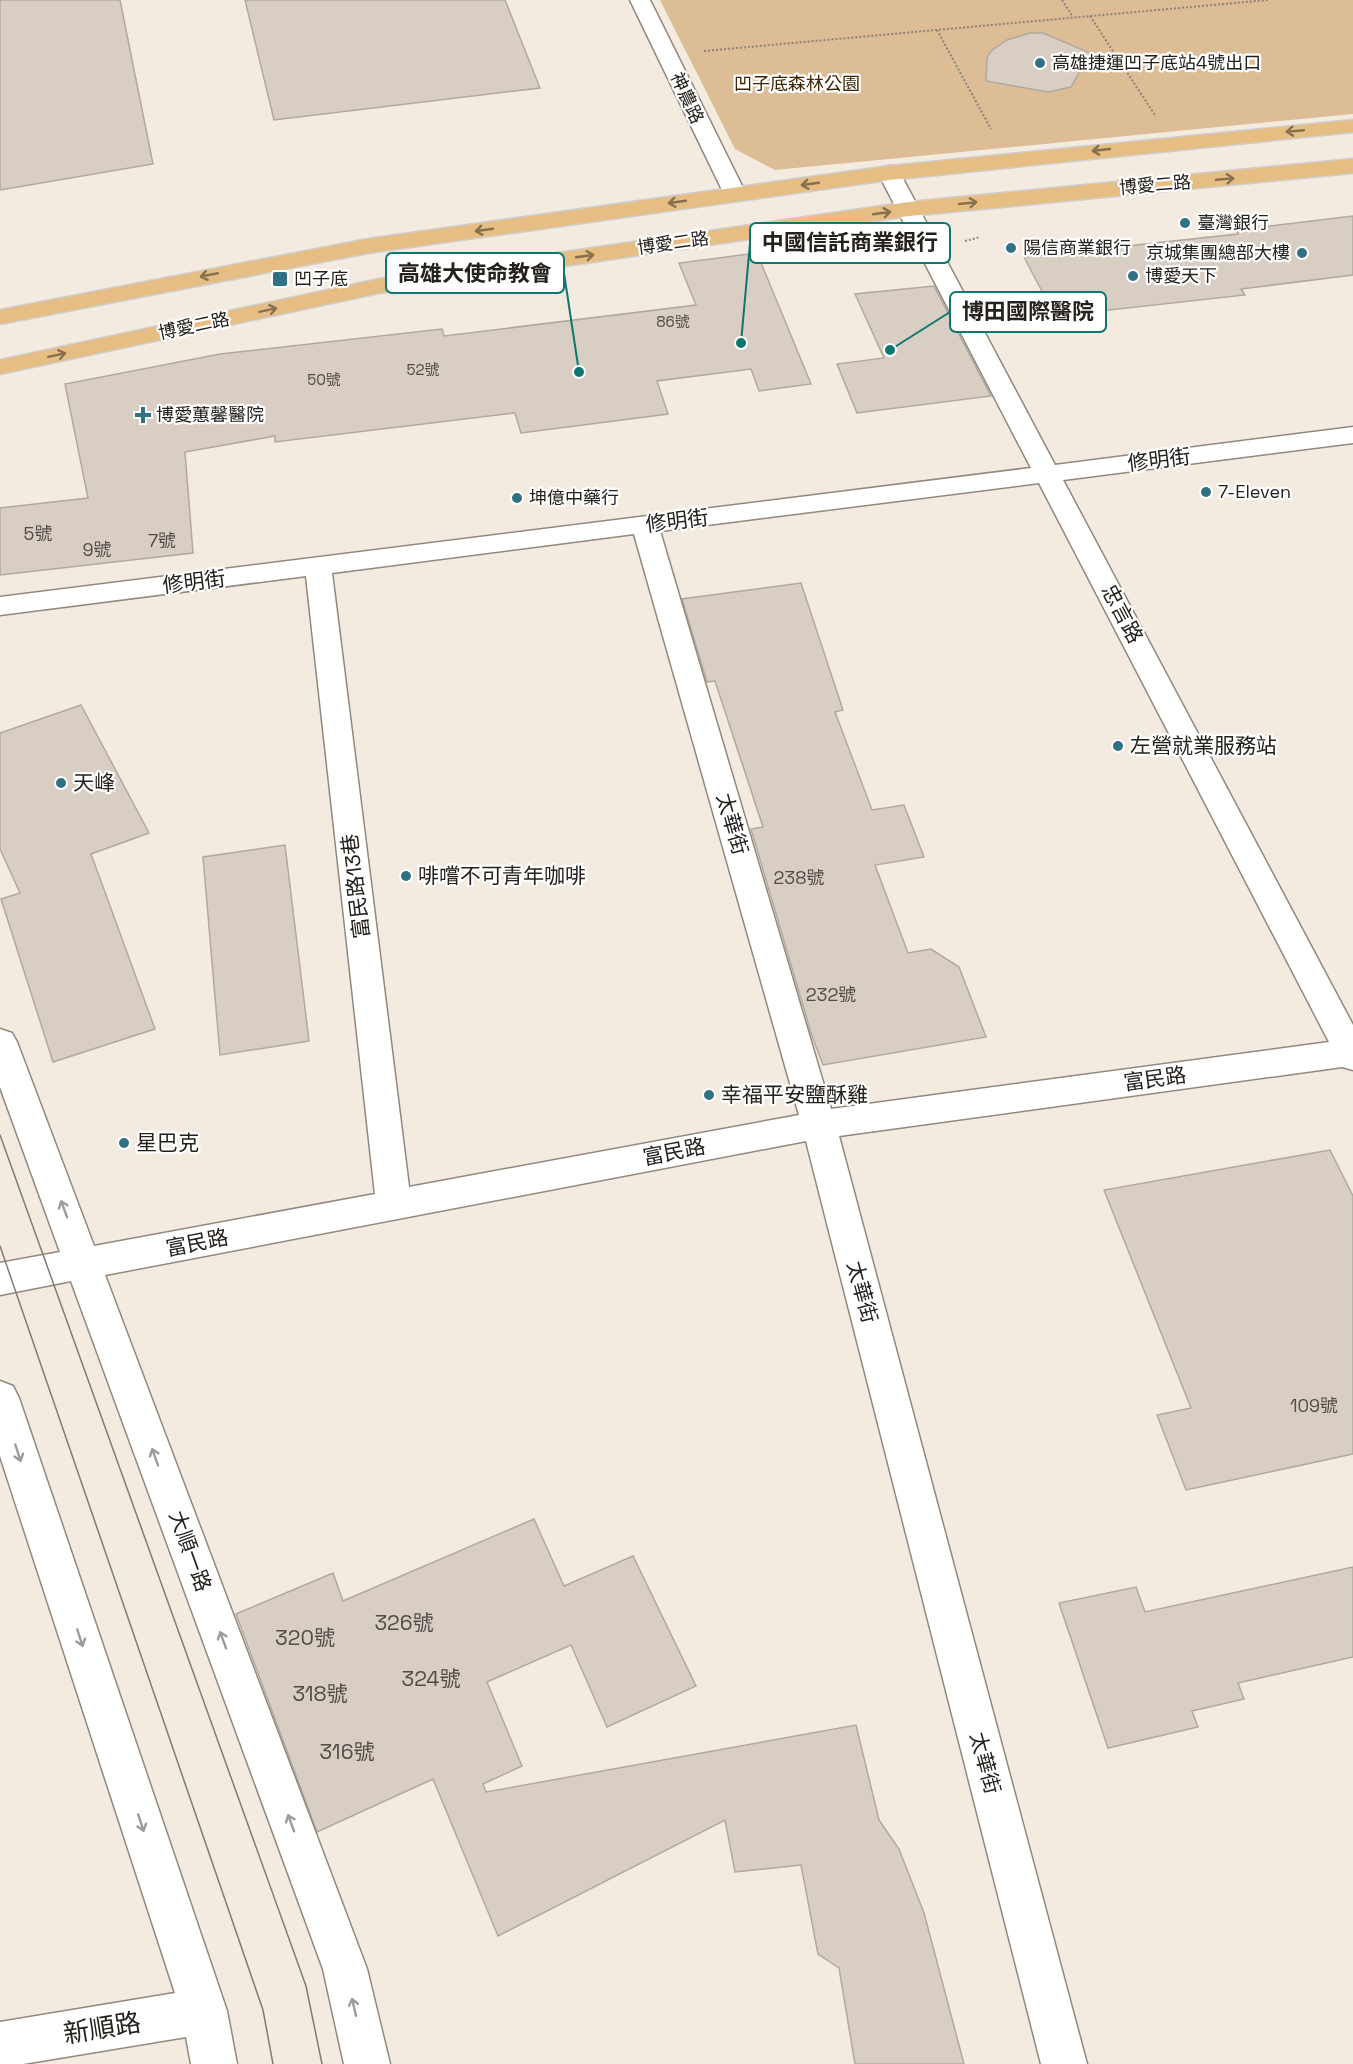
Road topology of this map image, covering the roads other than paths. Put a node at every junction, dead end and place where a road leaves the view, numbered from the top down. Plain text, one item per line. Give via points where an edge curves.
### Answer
1 (640, 0) edge
2 (1353, 126) edge
3 (1353, 166) edge
4 (889, 173) junction
5 (735, 194) junction
6 (909, 209) junction
7 (0, 316) edge
8 (0, 367) edge
9 (1353, 435) edge
10 (1048, 474) junction
11 (645, 525) junction
12 (318, 566) junction
13 (0, 606) edge
14 (0, 1042) edge
15 (1352, 1053) edge
16 (819, 1125) junction
17 (394, 1205) junction
18 (84, 1264) junction
19 (0, 1280) edge
20 (0, 1398) edge
21 (204, 2011) junction
22 (0, 2045) edge
23 (214, 2064) edge
24 (367, 2064) edge
25 (1064, 2064) edge

1 - 5 street, 神農路
2 -> 4 main road, 博愛二路
6 -> 3 main road, 博愛二路
4 -> 5 main road, 博愛二路
4 - 6 street, 忠言路
5 -> 7 main road, 博愛二路 via 368,246
8 -> 6 main road, 博愛二路 via 379,286
6 - 10 street, 忠言路
9 - 10 street, 修明街
10 - 11 street, 修明街
10 - 15 street, 忠言路
11 - 12 street, 修明街
11 - 16 street, 太華街
12 - 13 street, 修明街
12 - 17 street, 富民路13巷
18 -> 14 street, 大順一路
15 - 16 street, 富民路
16 - 17 street, 富民路
16 - 25 street, 太華街
17 - 18 street, 富民路
18 - 19 street, 富民路
24 -> 18 street, 大順一路 via 345,1969
20 -> 21 street
21 - 22 street, 新順路
21 - 23 street

